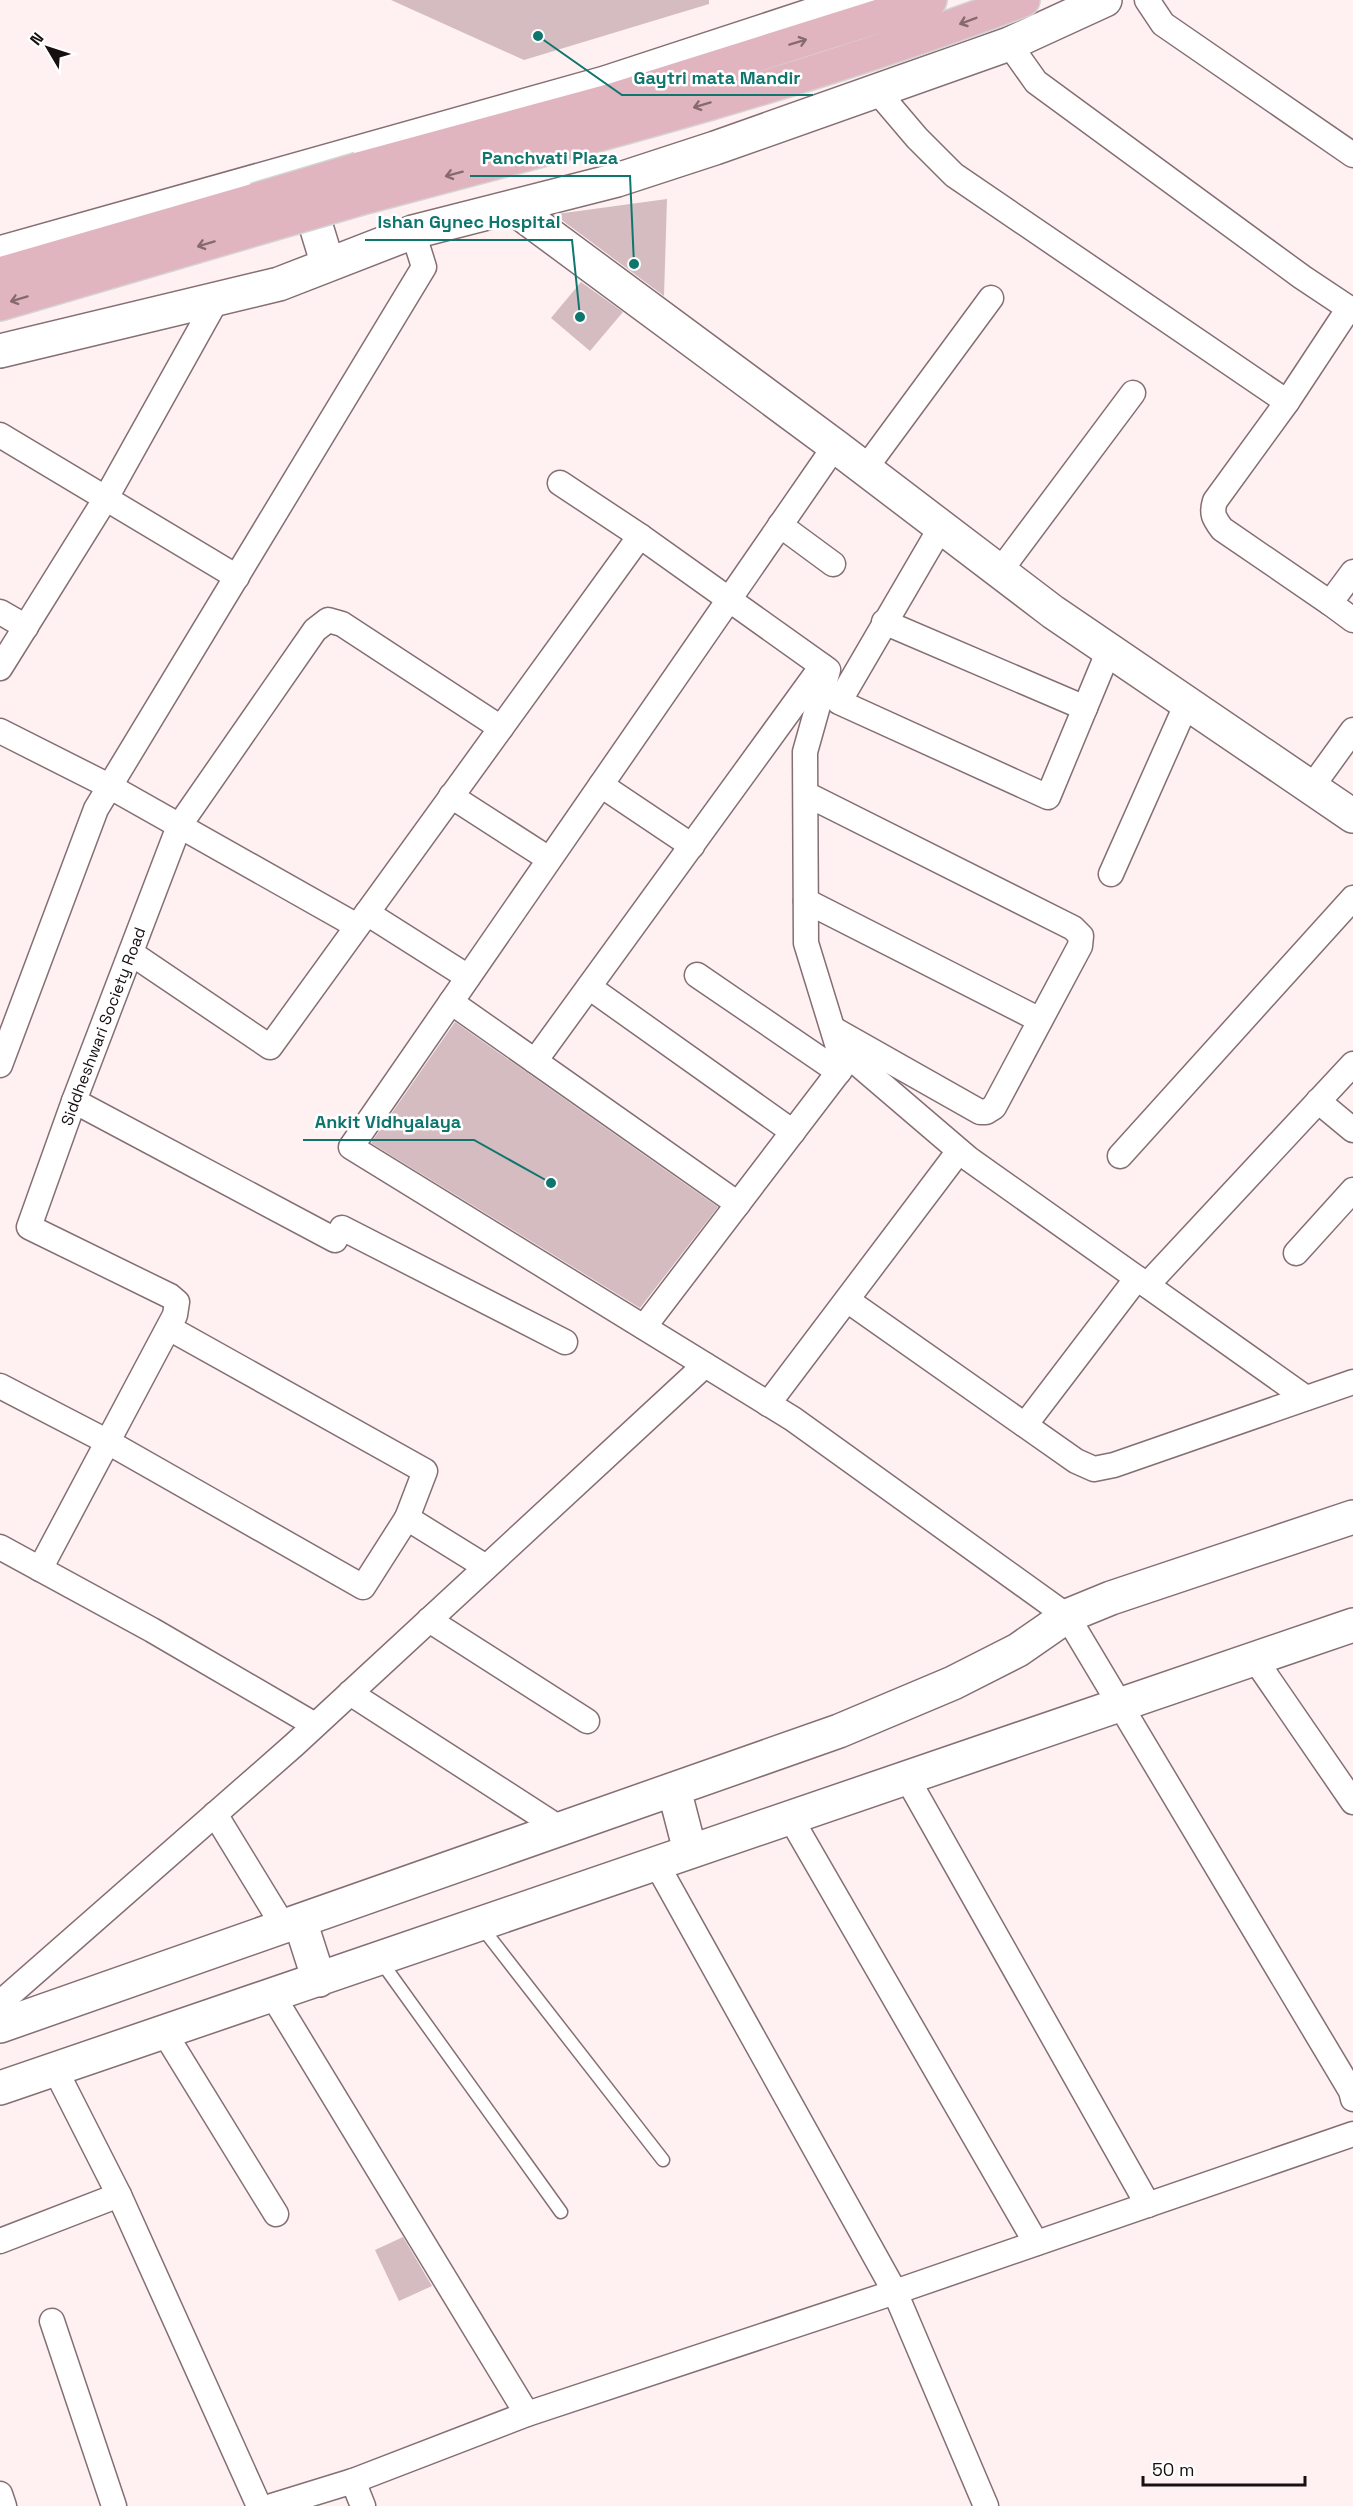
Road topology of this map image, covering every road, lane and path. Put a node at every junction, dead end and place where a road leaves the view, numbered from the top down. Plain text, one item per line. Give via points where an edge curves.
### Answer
1 (858, 0) edge
2 (930, 0) edge
3 (1023, 0) edge
4 (1106, 0) edge
5 (1147, 0) edge
6 (1009, 44) junction
7 (877, 91) junction
8 (1353, 155) edge
9 (298, 169) junction
10 (364, 182) junction
11 (513, 207) junction
12 (258, 213) junction
13 (413, 232) junction
14 (0, 253) edge
15 (328, 265) junction
16 (0, 274) edge
17 (991, 298) dead end
18 (217, 299) junction
19 (0, 304) edge
20 (1351, 310) edge
21 (0, 351) edge
22 (1133, 393) dead end
23 (1287, 402) junction
24 (0, 435) edge
25 (835, 446) junction
26 (865, 469) junction
27 (560, 483) dead end
28 (106, 498) junction
29 (780, 525) junction
30 (941, 527) junction
31 (640, 536) junction
32 (833, 564) dead end
33 (1000, 572) junction
34 (1353, 572) edge
35 (237, 577) junction
36 (729, 599) junction
37 (1330, 603) junction
38 (0, 612) edge
39 (1353, 620) edge
40 (884, 622) junction
41 (26, 627) junction
42 (1109, 650) junction
43 (822, 666) junction
44 (0, 668) edge
45 (1187, 703) junction
46 (1085, 708) junction
47 (501, 728) junction
48 (1353, 730) edge
49 (0, 731) edge
50 (601, 785) junction
51 (110, 786) junction
52 (1311, 788) junction
53 (806, 794) junction
54 (452, 796) junction
55 (1353, 816) edge
56 (179, 826) junction
57 (692, 846) junction
58 (549, 859) junction
59 (1111, 874) dead end
60 (1353, 898) edge
61 (806, 901) junction
62 (362, 919) junction
63 (131, 953) junction
64 (698, 975) dead end
65 (468, 977) junction
66 (589, 987) junction
67 (451, 1002) junction
68 (1040, 1020) junction
69 (832, 1029) junction
70 (2, 1054) edge
71 (535, 1061) junction
72 (1353, 1064) edge
73 (844, 1065) junction
74 (74, 1101) junction
75 (1318, 1101) junction
76 (1353, 1130) edge
77 (793, 1132) junction
78 (959, 1151) junction
79 (1120, 1156) dead end
80 (1353, 1190) edge
81 (738, 1204) junction
82 (1296, 1253) dead end
83 (1142, 1281) junction
84 (847, 1300) junction
85 (644, 1327) junction
86 (169, 1328) junction
87 (565, 1342) dead end
88 (705, 1365) junction
89 (1353, 1382) edge
90 (0, 1386) edge
91 (1306, 1398) junction
92 (768, 1404) junction
93 (1025, 1425) junction
94 (108, 1442) junction
95 (1353, 1517) edge
96 (407, 1518) junction
97 (0, 1547) edge
98 (486, 1567) junction
99 (40, 1569) junction
100 (1067, 1616) junction
101 (429, 1620) junction
102 (1353, 1625) edge
103 (1254, 1658) junction
104 (350, 1693) junction
105 (1119, 1703) junction
106 (586, 1721) dead end
107 (315, 1725) junction
108 (908, 1778) junction
109 (674, 1789) junction
110 (1353, 1802) edge
111 (215, 1814) junction
112 (790, 1817) junction
113 (561, 1829) junction
114 (690, 1851) junction
115 (656, 1863) junction
116 (292, 1924) junction
117 (479, 1924) junction
118 (379, 1959) junction
119 (319, 1980) junction
120 (273, 1996) junction
121 (0, 2003) edge
122 (0, 2026) edge
123 (164, 2032) junction
124 (55, 2069) junction
125 (0, 2088) edge
126 (1353, 2099) edge
127 (1353, 2134) edge
128 (663, 2160) dead end
129 (119, 2195) junction
130 (1148, 2205) junction
131 (561, 2212) dead end
132 (276, 2214) dead end
133 (0, 2241) edge
134 (1036, 2243) junction
135 (896, 2292) junction
136 (52, 2321) dead end
137 (527, 2414) junction
138 (353, 2481) junction
139 (0, 2494) edge
140 (4, 2506) edge
141 (114, 2506) edge
142 (259, 2506) edge
143 (273, 2506) edge
144 (363, 2506) edge
145 (986, 2506) edge

1 - 9 street via 606,83
10 -> 2 main road via 609,100
3 -> 10 main road via 933,34 617,131
4 - 6 street
5 - 8 street via 1163,24
6 - 7 street
6 - 20 street via 1036,82
7 - 11 street via 628,177
7 - 23 street via 954,175
9 - 14 street
9 - 15 street
10 - 12 main road, bridge
11 - 13 street
11 - 25 street
12 - 16 main road
12 -> 19 main road
13 - 15 street
13 - 35 street via 424,267
15 - 18 street via 279,284
17 - 26 street
18 - 21 street
18 - 28 street
20 - 23 street
22 - 33 street
23 - 37 street via 1215,501 1212,511 1222,529
24 - 28 street
25 - 26 street
25 - 29 street
26 - 30 street
27 - 31 street
28 - 35 street
28 - 41 street
29 - 32 street
29 - 36 street
30 - 33 street
30 - 40 street
31 - 36 street
31 - 47 street
33 - 42 street
34 - 37 street
35 - 51 street
36 - 43 street
36 - 50 street
37 - 39 street
38 - 41 street
40 - 46 street
40 - 46 street via 839,702 1048,797
41 - 44 street
42 - 45 street
42 - 46 street
43 - 53 street via 828,670 805,752
43 - 57 street
45 - 52 street
45 - 59 street
47 - 54 street
47 - 56 street, Siddheshwari Society Road via 342,624 328,620 315,630
48 - 52 street
49 - 51 street
50 - 57 street
50 - 58 street
51 - 56 street
51 - 70 street via 96,809
52 - 55 street
53 - 61 street
53 - 68 street via 1073,928 1081,936 1080,946
54 - 58 street
54 - 62 street
56 - 62 street
56 - 63 street, Siddheshwari Society Road
57 - 66 street
58 - 65 street
60 - 79 street
61 - 68 street
61 - 69 street via 806,943
62 - 63 street via 270,1047
62 - 65 street
63 - 74 street, Siddheshwari Society Road
64 - 73 street
65 - 67 street
66 - 71 street
66 - 77 street
67 - 71 street
67 - 85 street via 351,1147
68 - 69 street via 994,1107 986,1112
69 - 73 street
71 - 81 street
72 - 75 street
73 - 77 street
73 - 78 street
74 - 86 street, Siddheshwari Society Road via 29,1227 170,1296 177,1302
74 - 87 street via 335,1240 342,1228
75 - 76 street
75 - 83 street
77 - 81 street
78 - 83 street
78 - 84 street
80 - 82 street
81 - 85 street
83 - 91 street
83 - 93 street
84 - 92 street
84 - 93 street
85 - 88 street
86 - 94 street
86 - 96 street via 425,1471
88 - 92 street
88 - 98 street
89 - 91 street
90 - 94 street
91 - 93 street via 1094,1469
92 - 100 street
94 - 96 street via 363,1587
94 - 99 street
95 - 100 street
96 - 98 street
97 - 99 street
98 - 101 street
99 - 107 street
100 - 105 street
100 - 109 street via 1018,1650 953,1683 839,1731
101 - 104 street
101 - 106 street
102 - 103 street
103 - 105 street
103 - 110 street
104 - 107 street
104 - 113 street
105 - 108 street
105 - 126 street
107 - 111 street
108 - 112 street
108 - 130 street
109 - 113 street
109 - 114 street
111 - 116 street
111 - 121 street
112 - 114 street
112 - 134 street
113 - 116 street
114 - 115 street
115 - 117 street
115 - 135 street
116 - 119 street
116 - 122 street
117 - 118 street
117 - 128 lane
118 - 119 street
118 - 131 lane
119 - 120 street
120 - 123 street
120 - 137 street
123 - 124 street
123 - 132 street
124 - 125 street
124 - 129 street
127 - 130 street
129 - 133 street
129 - 142 street
130 - 134 street
134 - 135 street
135 - 137 street
135 - 145 street
136 - 141 street
137 - 138 street
138 - 143 street
138 - 144 street
139 - 140 street

